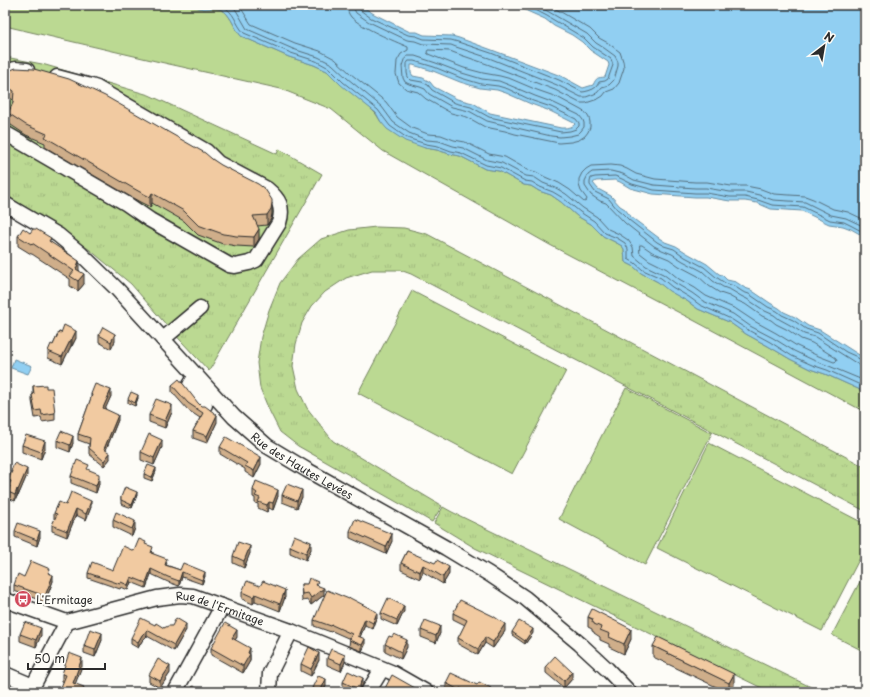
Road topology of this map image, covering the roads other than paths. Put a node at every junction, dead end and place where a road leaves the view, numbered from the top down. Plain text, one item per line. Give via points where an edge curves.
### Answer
1 (5, 73) edge
2 (5, 133) edge
3 (5, 204) edge
4 (200, 308) dead end
5 (163, 339) junction
6 (196, 375) junction
7 (205, 405) edge
8 (5, 600) edge
9 (222, 606) junction
10 (67, 622) junction
11 (294, 632) junction
12 (382, 669) junction
13 (5, 674) edge
14 (32, 689) edge
15 (175, 692) edge
16 (269, 692) edge
17 (275, 692) edge
18 (368, 692) edge
19 (426, 692) edge
20 (628, 692) edge

1 - 2 street via 15,69 36,71 97,88 206,151 218,163 267,189 277,198 281,217 256,260 249,264 229,265
3 - 5 street, Rue des Hautes Levées via 58,235 81,254
4 - 5 street
5 - 6 street, Rue des Hautes Levées
6 - 7 street via 190,385
6 - 20 street, Rue des Hautes Levées via 234,417 267,446 446,548 525,598 580,644
8 - 10 street
9 - 10 street, Rue de l'Ermitage via 193,596 180,595 157,598
9 - 11 street, Rue de l'Ermitage
9 - 15 street
10 - 14 street
11 - 12 street, Rue de l'Ermitage
11 - 16 street via 270,673
11 - 17 street via 278,670
12 - 18 street
12 - 19 street, Rue de l'Ermitage
13 - 14 street

